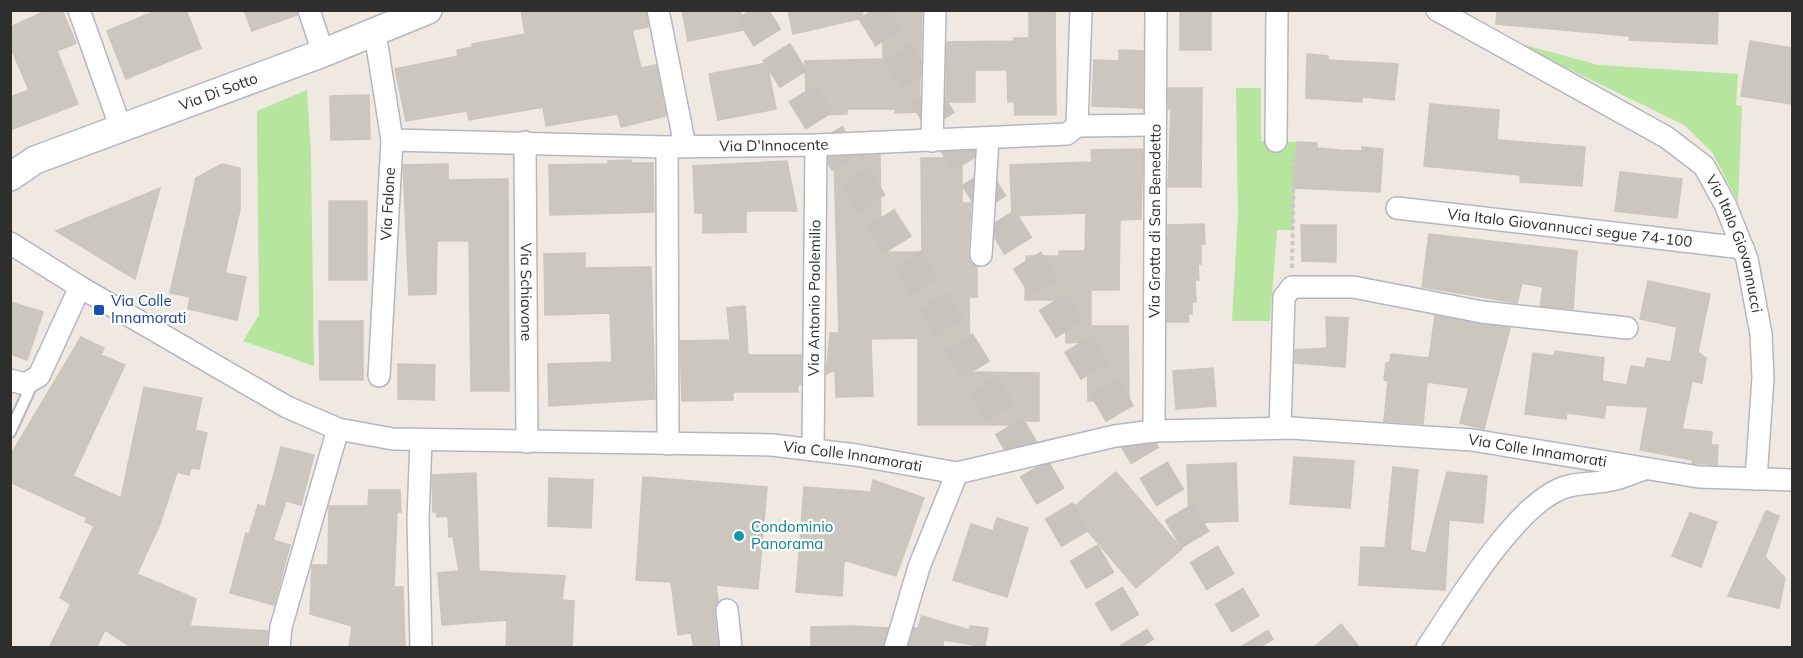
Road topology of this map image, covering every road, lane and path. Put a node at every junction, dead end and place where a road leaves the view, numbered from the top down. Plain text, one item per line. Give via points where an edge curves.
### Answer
1 (79, 10) edge
2 (309, 10) edge
3 (428, 10) edge
4 (658, 10) edge
5 (935, 10) edge
6 (1081, 10) edge
7 (1156, 10) edge
8 (1277, 10) edge
9 (1444, 12) edge
10 (375, 33) junction
11 (323, 53) junction
12 (1155, 125) junction
13 (120, 126) junction
14 (1077, 126) junction
15 (988, 139) junction
16 (392, 140) junction
17 (932, 141) junction
18 (1276, 141) dead end
19 (525, 142) junction
20 (676, 146) junction
21 (816, 146) junction
22 (10, 177) edge
23 (1397, 208) dead end
24 (10, 243) edge
25 (1743, 248) junction
26 (981, 255) dead end
27 (80, 287) junction
28 (1627, 328) dead end
29 (379, 376) dead end
30 (10, 380) edge
31 (33, 382) junction
32 (1280, 428) junction
33 (338, 429) junction
34 (1154, 431) junction
35 (10, 432) edge
36 (421, 440) junction
37 (527, 442) junction
38 (668, 444) junction
39 (813, 450) junction
40 (1642, 470) junction
41 (957, 473) junction
42 (1756, 479) junction
43 (1792, 480) edge
44 (727, 610) dead end
45 (279, 648) edge
46 (421, 648) edge
47 (731, 648) edge
48 (895, 648) edge
49 (1427, 648) edge

1 - 13 street
2 - 11 street
3 - 10 street, Via Di Sotto
4 - 20 street
5 - 17 street
6 - 14 street
7 - 12 street, Via Grotta di San Benedetto
8 - 18 street
9 - 25 street, Via Italo Giovannucci via 1687,150 1716,185
10 - 11 street, Via Di Sotto
10 - 16 street, Via Falone
11 - 13 street, Via Di Sotto
12 - 14 street, Via D'Innocente
12 - 34 street, Via Grotta di San Benedetto
13 - 22 street, Via Di Sotto via 35,160
14 - 15 street, Via D'Innocente via 1067,134
15 - 17 street, Via D'Innocente
15 - 26 street
16 - 19 street, Via D'Innocente
16 - 29 street, Via Falone
17 - 21 street, Via D'Innocente
19 - 20 street, Via D'Innocente
19 - 37 street, Via Schiavone
20 - 21 street, Via D'Innocente
20 - 38 street
21 - 39 street, Via Antonio Paolemilio
23 - 25 street, Via Italo Giovannucci segue 74-100
24 - 27 street, Via Colle Innamorati
25 - 42 street, Via Italo Giovannucci via 1761,334 1763,378
27 - 31 street
27 - 33 street, Via Colle Innamorati via 232,378
28 - 32 street via 1482,312 1353,287 1292,287 1284,297
30 - 31 street
31 - 35 lane
32 - 34 street, Via Colle Innamorati
32 - 40 street, Via Colle Innamorati via 1472,440
33 - 36 street, Via Colle Innamorati
33 - 45 street via 281,627
34 - 41 street, Via Colle Innamorati via 1115,436
36 - 37 street, Via Colle Innamorati
36 - 46 street
37 - 38 street, Via Colle Innamorati
38 - 39 street, Via Colle Innamorati via 772,445
39 - 41 street, Via Colle Innamorati
40 - 42 street, Via Colle Innamorati
40 - 49 street via 1610,481 1572,484 1544,497 1512,529 1456,602
41 - 48 street via 919,567
42 - 43 street, Via Colle Innamorati
44 - 47 street

